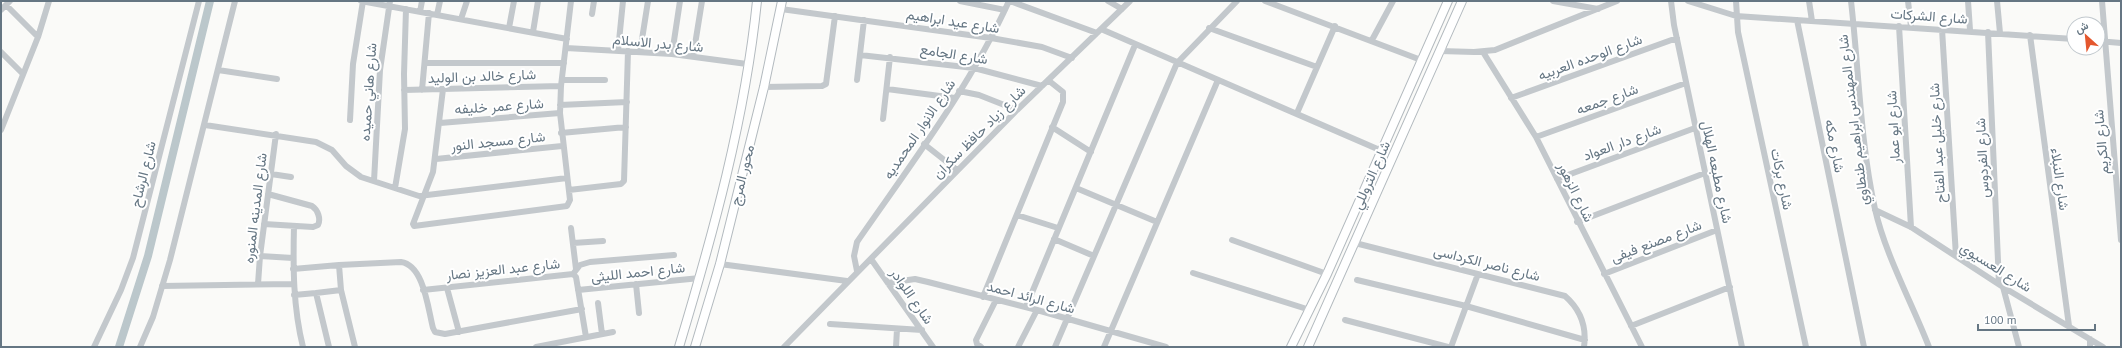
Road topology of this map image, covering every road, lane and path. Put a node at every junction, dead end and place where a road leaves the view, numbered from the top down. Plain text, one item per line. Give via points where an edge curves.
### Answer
1 (50, 1) edge
2 (199, 1) edge
3 (235, 1) edge
4 (362, 1) edge
5 (422, 1) edge
6 (440, 1) edge
7 (467, 1) edge
8 (514, 1) edge
9 (538, 1) edge
10 (571, 1) edge
11 (594, 1) edge
12 (622, 1) edge
13 (648, 1) edge
14 (680, 1) edge
15 (702, 1) edge
16 (757, 1) edge
17 (960, 1) edge
18 (1010, 1) edge
19 (1108, 1) edge
20 (1130, 1) edge
21 (1238, 1) edge
22 (1265, 1) edge
23 (1393, 1) edge
24 (1448, 1) edge
25 (1462, 1) edge
26 (1553, 1) edge
27 (1617, 1) edge
28 (1671, 1) edge
29 (1688, 1) edge
30 (1736, 1) edge
31 (1810, 1) edge
32 (1851, 1) edge
33 (1908, 1) edge
34 (1968, 1) edge
35 (1997, 1) edge
36 (2102, 1) edge
37 (8, 3) edge
38 (390, 4) edge
39 (781, 5) edge
40 (406, 9) junction
41 (1122, 9) junction
42 (1598, 9) junction
43 (1, 10) edge
44 (1005, 10) junction
45 (420, 12) junction
46 (429, 13) junction
47 (592, 14) dead end
48 (437, 15) junction
49 (835, 16) junction
50 (1736, 16) junction
51 (2103, 16) edge
52 (461, 19) junction
53 (864, 20) junction
54 (1797, 20) junction
55 (1812, 21) junction
56 (1854, 23) junction
57 (1335, 26) junction
58 (1899, 26) junction
59 (1911, 27) junction
60 (509, 28) junction
61 (1209, 28) junction
62 (1942, 29) junction
63 (1970, 30) junction
64 (1099, 31) junction
65 (533, 32) junction
66 (1988, 32) junction
67 (2000, 33) junction
68 (2030, 35) junction
69 (38, 37) junction
70 (991, 38) junction
71 (1677, 38) junction
72 (2066, 38) edge
73 (567, 39) junction
74 (1372, 40) junction
75 (2106, 42) edge
76 (2121, 43) edge
77 (1135, 45) junction
78 (566, 48) junction
79 (618, 51) junction
80 (628, 51) junction
81 (1440, 51) junction
82 (1, 52) edge
83 (640, 52) junction
84 (1482, 52) junction
85 (672, 54) junction
86 (2106, 54) edge
87 (860, 55) junction
88 (693, 56) junction
89 (890, 58) junction
90 (1072, 58) junction
91 (1421, 60) junction
92 (425, 63) junction
93 (564, 63) junction
94 (1177, 63) junction
95 (747, 64) junction
96 (1317, 67) junction
97 (974, 68) junction
98 (218, 70) junction
99 (23, 74) junction
100 (277, 79) dead end
101 (604, 80) dead end
102 (857, 80) dead end
103 (1048, 80) junction
104 (1218, 80) junction
105 (561, 83) junction
106 (1686, 83) junction
107 (1042, 86) junction
108 (764, 87) junction
109 (443, 89) junction
110 (886, 89) junction
111 (404, 90) junction
112 (422, 90) junction
113 (959, 91) junction
114 (955, 98) junction
115 (1511, 98) junction
116 (626, 102) junction
117 (560, 104) junction
118 (1017, 110) junction
119 (560, 113) junction
120 (1296, 113) junction
121 (3, 119) edge
122 (883, 119) dead end
123 (350, 120) dead end
124 (440, 123) junction
125 (205, 125) junction
126 (626, 127) junction
127 (1052, 127) junction
128 (1695, 128) junction
129 (1, 130) edge
130 (560, 133) junction
131 (276, 134) junction
132 (1536, 137) junction
133 (924, 144) junction
134 (562, 146) junction
135 (1382, 151) junction
136 (1091, 152) junction
137 (436, 160) junction
138 (957, 170) junction
139 (1705, 173) junction
140 (271, 174) junction
141 (290, 177) dead end
142 (567, 178) junction
143 (1556, 179) junction
144 (374, 181) junction
145 (395, 188) junction
146 (1076, 188) junction
147 (568, 190) junction
148 (268, 194) junction
149 (423, 196) junction
150 (1116, 205) junction
151 (1875, 210) junction
152 (1017, 215) junction
153 (1157, 222) junction
154 (1577, 222) junction
155 (264, 224) junction
156 (294, 226) junction
157 (1911, 227) junction
158 (571, 228) dead end
159 (1058, 228) junction
160 (1717, 230) junction
161 (1054, 239) junction
162 (1232, 240) dead end
163 (2121, 240) edge
164 (603, 241) dead end
165 (573, 243) junction
166 (1355, 243) junction
167 (674, 255) dead end
168 (260, 256) junction
169 (1094, 256) junction
170 (1956, 256) junction
171 (293, 258) junction
172 (871, 259) junction
173 (720, 264) junction
174 (339, 265) junction
175 (293, 269) junction
176 (858, 271) junction
177 (575, 272) junction
178 (1193, 273) dead end
179 (1327, 274) junction
180 (1478, 274) junction
181 (1604, 274) junction
182 (700, 278) junction
183 (1357, 280) dead end
184 (847, 281) junction
185 (888, 283) junction
186 (258, 284) junction
187 (293, 284) junction
188 (636, 284) junction
189 (2001, 285) junction
190 (162, 286) junction
191 (1730, 287) junction
192 (447, 288) junction
193 (341, 290) junction
194 (423, 290) junction
195 (578, 290) junction
196 (316, 293) junction
197 (294, 295) junction
198 (983, 297) junction
199 (996, 300) junction
200 (598, 303) dead end
201 (1466, 306) junction
202 (1026, 307) junction
203 (582, 309) junction
204 (1037, 310) junction
205 (1310, 310) junction
206 (639, 314) dead end
207 (1067, 318) junction
208 (1345, 320) dead end
209 (830, 324) dead end
210 (1631, 326) junction
211 (2069, 326) junction
212 (898, 329) junction
213 (922, 330) junction
214 (1111, 331) junction
215 (459, 332) junction
216 (613, 332) dead end
217 (602, 334) junction
218 (586, 337) junction
219 (2090, 339) junction
220 (1585, 340) junction
221 (568, 344) edge
222 (94, 347) edge
223 (140, 347) edge
224 (303, 347) edge
225 (329, 347) edge
226 (355, 347) edge
227 (536, 347) edge
228 (679, 347) edge
229 (694, 347) edge
230 (784, 347) edge
231 (896, 347) edge
232 (933, 347) edge
233 (981, 347) edge
234 (1018, 347) edge
235 (1055, 347) edge
236 (1104, 347) edge
237 (1166, 347) edge
238 (1291, 347) edge
239 (1308, 347) edge
240 (1448, 347) edge
241 (1451, 347) edge
242 (1584, 347) edge
243 (1642, 347) edge
244 (1741, 347) edge
245 (1806, 347) edge
246 (1864, 347) edge
247 (1929, 347) edge
248 (2019, 347) edge
249 (2090, 347) edge
250 (2103, 347) edge

1 - 69 street
2 - 222 street, شارع الرشاح via 133,258
3 - 98 street
4 - 38 street
4 - 123 street via 353,64
5 - 45 street
6 - 48 street
7 - 52 street
8 - 60 street
9 - 65 street
10 - 73 street
11 - 47 street
12 - 79 street
13 - 83 street
14 - 85 street
15 - 88 street
16 - 95 street, محور المرج
17 - 44 street
18 - 44 street, شارع الانوار المحمديه
18 - 64 street
19 - 41 street
20 - 41 street, شارع زياد حافظ سكران
21 - 61 street
22 - 57 street
23 - 74 street
24 - 91 street, شارع التروللي
25 - 81 street, شارع التروللي
26 - 42 street
27 - 42 street
28 - 71 street, شارع مطبعه الهلال
29 - 50 street, شارع الشركات
30 - 50 street, شارع بركات
31 - 55 street
32 - 56 street, شارع المهندس ابراهيم طنطاوي
33 - 59 street
34 - 63 street
35 - 67 street
36 - 51 street, شارع الكريم
37 - 43 street
37 - 69 street
38 - 40 street
38 - 144 street, شارع هاني حميده via 380,70
39 - 49 street, شارع عيد ابراهيم
39 - 108 street, محور المرج
40 - 45 street
40 - 111 street
41 - 64 street, شارع زياد حافظ سكران
42 - 84 street via 1506,46
44 - 70 street, شارع الانوار المحمديه
45 - 46 street
46 - 48 street
46 - 92 street
48 - 52 street
49 - 53 street, شارع عيد ابراهيم
49 - 108 street via 826,84
50 - 54 street, شارع الشركات
50 - 245 street, شارع بركات
52 - 60 street
53 - 70 street, شارع عيد ابراهيم
53 - 87 street
54 - 55 street, شارع الشركات
54 - 246 street, شارع مكه
55 - 56 street, شارع الشركات
56 - 58 street, شارع الشركات
56 - 151 street, شارع المهندس ابراهيم طنطاوي
57 - 74 street
57 - 96 street
58 - 59 street, شارع الشركات
58 - 157 street, شارع ابو عمار
59 - 62 street, شارع الشركات
60 - 65 street
61 - 94 street
61 - 96 street
62 - 63 street, شارع الشركات
62 - 170 street, شارع خليل عبد الفتاح
63 - 66 street, شارع الشركات
64 - 77 street
64 - 90 street, شارع زياد حافظ سكران
65 - 73 street
66 - 67 street, شارع الشركات
66 - 189 street, شارع الفردوس
67 - 68 street, شارع الشركات
68 - 72 street, شارع الشركات
68 - 211 street, شارع النبلاء
69 - 99 street
70 - 90 street, شارع عيد ابراهيم via 1042,47
70 - 97 street, شارع الانوار المحمديه
71 - 106 street, شارع مطبعه الهلال
71 - 115 street, شارع الوحده العربيه
73 - 78 street
74 - 91 street
75 - 76 street
77 - 94 street
77 - 136 street
78 - 79 street, شارع بدر الاسلام
78 - 93 street
79 - 80 street, شارع بدر الاسلام
80 - 83 street, شارع بدر الاسلام
80 - 116 street
81 - 84 street
81 - 166 street, شارع التروللي
82 - 99 street
83 - 85 street, شارع بدر الاسلام
84 - 115 street, شارع الزهور
85 - 88 street, شارع بدر الاسلام
86 - 163 street, شارع الكريم
87 - 89 street, شارع الجامع
87 - 102 street
88 - 95 street, شارع بدر الاسلام
89 - 97 street, شارع الجامع
89 - 110 street
90 - 103 street, شارع زياد حافظ سكران
91 - 135 street, شارع التروللي
92 - 93 street
92 - 112 street
93 - 105 street
94 - 104 street
94 - 150 street
95 - 182 street, محور المرج via 722,193
96 - 120 street
97 - 107 street, شارع الجامع
97 - 113 street, شارع الانوار المحمديه
98 - 100 street
98 - 125 street
99 - 121 street
101 - 105 street, شارع خالد بن الوليد
103 - 107 street, شارع زياد حافظ سكران
103 - 127 street via 1063,92 1064,98
104 - 120 street
104 - 153 street
105 - 109 street, شارع خالد بن الوليد
105 - 117 street
106 - 128 street, شارع مطبعه الهلال
106 - 132 street, شارع جمعه
107 - 118 street, شارع زياد حافظ سكران
108 - 173 street, محور المرج
109 - 112 street, شارع خالد بن الوليد
109 - 124 street
110 - 114 street
110 - 122 street
111 - 112 street, شارع خالد بن الوليد
111 - 145 street via 405,129
113 - 114 street, شارع الانوار المحمديه
113 - 118 street via 979,95
114 - 133 street, شارع الانوار المحمديه
115 - 132 street, شارع الزهور
116 - 117 street
116 - 126 street
117 - 119 street
118 - 138 street, شارع زياد حافظ سكران
119 - 124 street, شارع عمر خليفه
119 - 130 street
120 - 135 street
121 - 129 street
124 - 137 street
125 - 131 street
125 - 190 street
126 - 130 street
126 - 147 street via 623,183
127 - 136 street
127 - 152 street
128 - 139 street, شارع مطبعه الهلال
128 - 143 street, شارع دار العواد
130 - 134 street
131 - 140 street, شارع المدينه المنوره
131 - 144 street via 325,146 356,174
132 - 143 street, شارع الزهور
133 - 138 street
133 - 176 street, شارع الانوار المحمديه via 858,242 854,256
134 - 137 street, شارع مسجد النور
134 - 142 street
135 - 179 street, شارع التروللي
136 - 146 street
137 - 149 street
138 - 172 street, شارع زياد حافظ سكران
139 - 154 street
139 - 160 street, شارع مطبعه الهلال
140 - 141 street
140 - 148 street, شارع المدينه المنوره
142 - 147 street
142 - 149 street
143 - 154 street, شارع الزهور
144 - 145 street
145 - 149 street
146 - 150 street
146 - 159 street
147 - 149 street via 569,204 564,207 414,226
148 - 155 street, شارع المدينه المنوره
148 - 156 street via 315,208 318,225
150 - 153 street
150 - 169 street
151 - 157 street, شارع العسيوي
151 - 247 street, شارع المهندس ابراهيم طنطاوي
152 - 159 street
152 - 198 street
153 - 214 street
154 - 181 street, شارع الزهور
155 - 156 street
155 - 168 street, شارع المدينه المنوره
156 - 171 street
157 - 170 street, شارع العسيوي
158 - 165 street
159 - 161 street
160 - 181 street, شارع مصنع فيفى
160 - 191 street, شارع مطبعه الهلال
161 - 169 street
161 - 202 street
162 - 179 street
164 - 165 street
165 - 177 street
166 - 180 street, شارع ناصر الكرداسى
166 - 239 street, شارع التروللي
167 - 177 street via 590,262 580,265
168 - 171 street
168 - 186 street, شارع المدينه المنوره
169 - 207 street
170 - 189 street, شارع العسيوي
171 - 175 street
172 - 176 street, شارع زياد حافظ سكران
172 - 185 street, شارع اللوادر
173 - 184 street
173 - 229 street, محور المرج
174 - 175 street
174 - 193 street
174 - 194 street via 405,263 416,271
175 - 187 street
176 - 184 street, شارع زياد حافظ سكران
177 - 192 street, شارع عبد العزيز نصار
177 - 195 street, شارع عبد العزيز نصار
178 - 205 street
179 - 205 street, شارع التروللي
180 - 201 street
180 - 220 street, شارع ناصر الكرداسى via 1565,296 1580,313 1584,323
181 - 210 street, شارع الزهور
182 - 188 street, شارع احمد الليثى
182 - 228 street, محور المرج
183 - 201 street
184 - 230 street, شارع زياد حافظ سكران
185 - 198 street, شارع الرائد احمد via 915,279
185 - 213 street, شارع اللوادر
186 - 187 street
186 - 190 street
187 - 197 street
188 - 195 street, شارع احمد الليثى
188 - 206 street
189 - 211 street, شارع العسيوي
189 - 248 street, شارع الفردوس
190 - 223 street via 153,317
191 - 210 street
191 - 244 street, شارع مطبعه الهلال
192 - 194 street, شارع عبد العزيز نصار
192 - 215 street
193 - 196 street
193 - 226 street
194 - 215 street via 435,332
195 - 203 street, شارع عبد العزيز نصار
196 - 197 street
196 - 225 street
197 - 224 street
198 - 199 street, شارع الرائد احمد
199 - 202 street, شارع الرائد احمد
199 - 233 street via 976,340
200 - 217 street
201 - 220 street
201 - 241 street
202 - 204 street, شارع الرائد احمد
203 - 215 street
203 - 218 street, شارع عبد العزيز نصار
204 - 207 street, شارع الرائد احمد
204 - 234 street
205 - 238 street, شارع التروللي
207 - 214 street, شارع الرائد احمد
207 - 235 street
208 - 240 street
209 - 212 street
210 - 243 street, شارع الزهور
211 - 219 street, شارع العسيوي
212 - 213 street
212 - 231 street
213 - 232 street, شارع اللوادر
214 - 236 street
214 - 237 street, شارع الرائد احمد
216 - 217 street
217 - 218 street
218 - 221 street
219 - 249 street
219 - 250 street, شارع العسيوي
220 - 242 street, شارع ناصر الكرداسى
221 - 227 street

